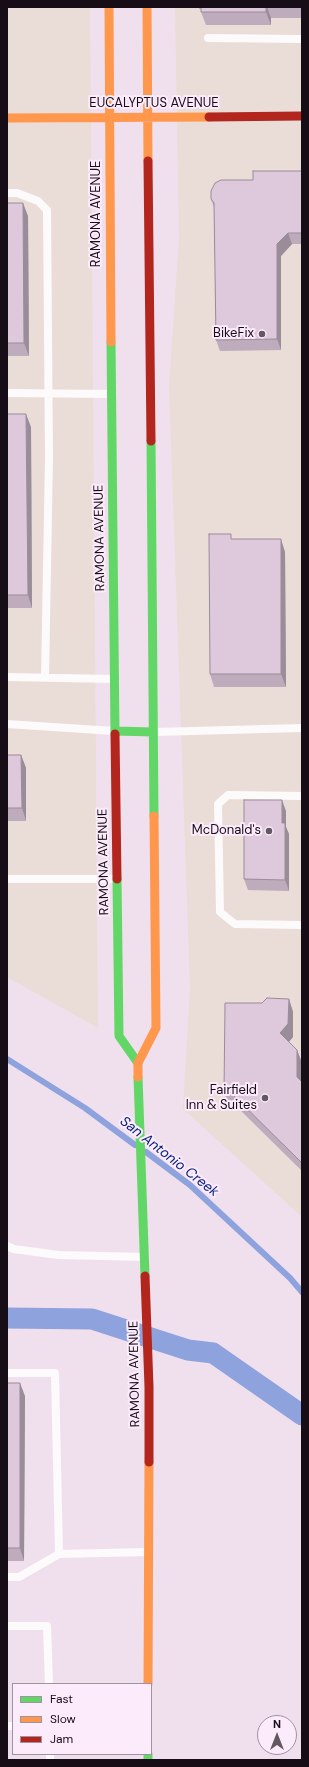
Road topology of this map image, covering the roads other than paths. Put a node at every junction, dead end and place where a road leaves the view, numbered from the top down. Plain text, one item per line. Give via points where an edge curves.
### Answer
1 (109, 7) edge
2 (147, 7) edge
3 (208, 38) dead end
4 (302, 39) edge
5 (302, 116) edge
6 (147, 117) junction
7 (7, 118) edge
8 (110, 118) junction
9 (7, 193) edge
10 (7, 393) edge
11 (48, 393) junction
12 (111, 394) junction
13 (7, 677) edge
14 (45, 678) junction
15 (115, 679) junction
16 (7, 724) edge
17 (302, 728) edge
18 (115, 731) junction
19 (153, 732) junction
20 (302, 796) edge
21 (7, 879) edge
22 (117, 879) junction
23 (302, 925) edge
24 (138, 1063) junction
25 (7, 1246) edge
26 (146, 1257) junction
27 (7, 1373) edge
28 (148, 1552) junction
29 (59, 1554) junction
30 (7, 1577) edge
31 (7, 1626) edge
32 (49, 1683) edge
33 (148, 1683) edge

1 - 8 main road, RAMONA AVENUE
2 - 6 main road, RAMONA AVENUE
3 - 4 lane
5 - 6 main road, EUCALYPTUS AVENUE
6 - 8 main road, EUCALYPTUS AVENUE
6 - 19 main road, RAMONA AVENUE
7 - 8 main road, EUCALYPTUS AVENUE
8 - 12 main road, RAMONA AVENUE
9 - 11 lane via 17,193 38,201 47,210
10 - 11 lane
11 - 12 lane
11 - 14 lane
12 - 15 main road, RAMONA AVENUE
13 - 14 lane
14 - 15 lane
15 - 18 main road, RAMONA AVENUE
16 - 18 lane
17 - 19 lane
18 - 19 main road
18 - 22 main road, RAMONA AVENUE
19 - 24 main road, RAMONA AVENUE via 156,1028
20 - 23 lane via 228,795 218,804 220,912 235,924
21 - 22 lane
22 - 24 main road, RAMONA AVENUE via 119,1036
24 - 26 main road, RAMONA AVENUE
25 - 26 lane via 58,1255
26 - 28 main road, RAMONA AVENUE
27 - 29 lane via 55,1373
28 - 29 lane
28 - 33 main road, RAMONA AVENUE
29 - 30 lane via 19,1577
31 - 32 lane via 47,1626

